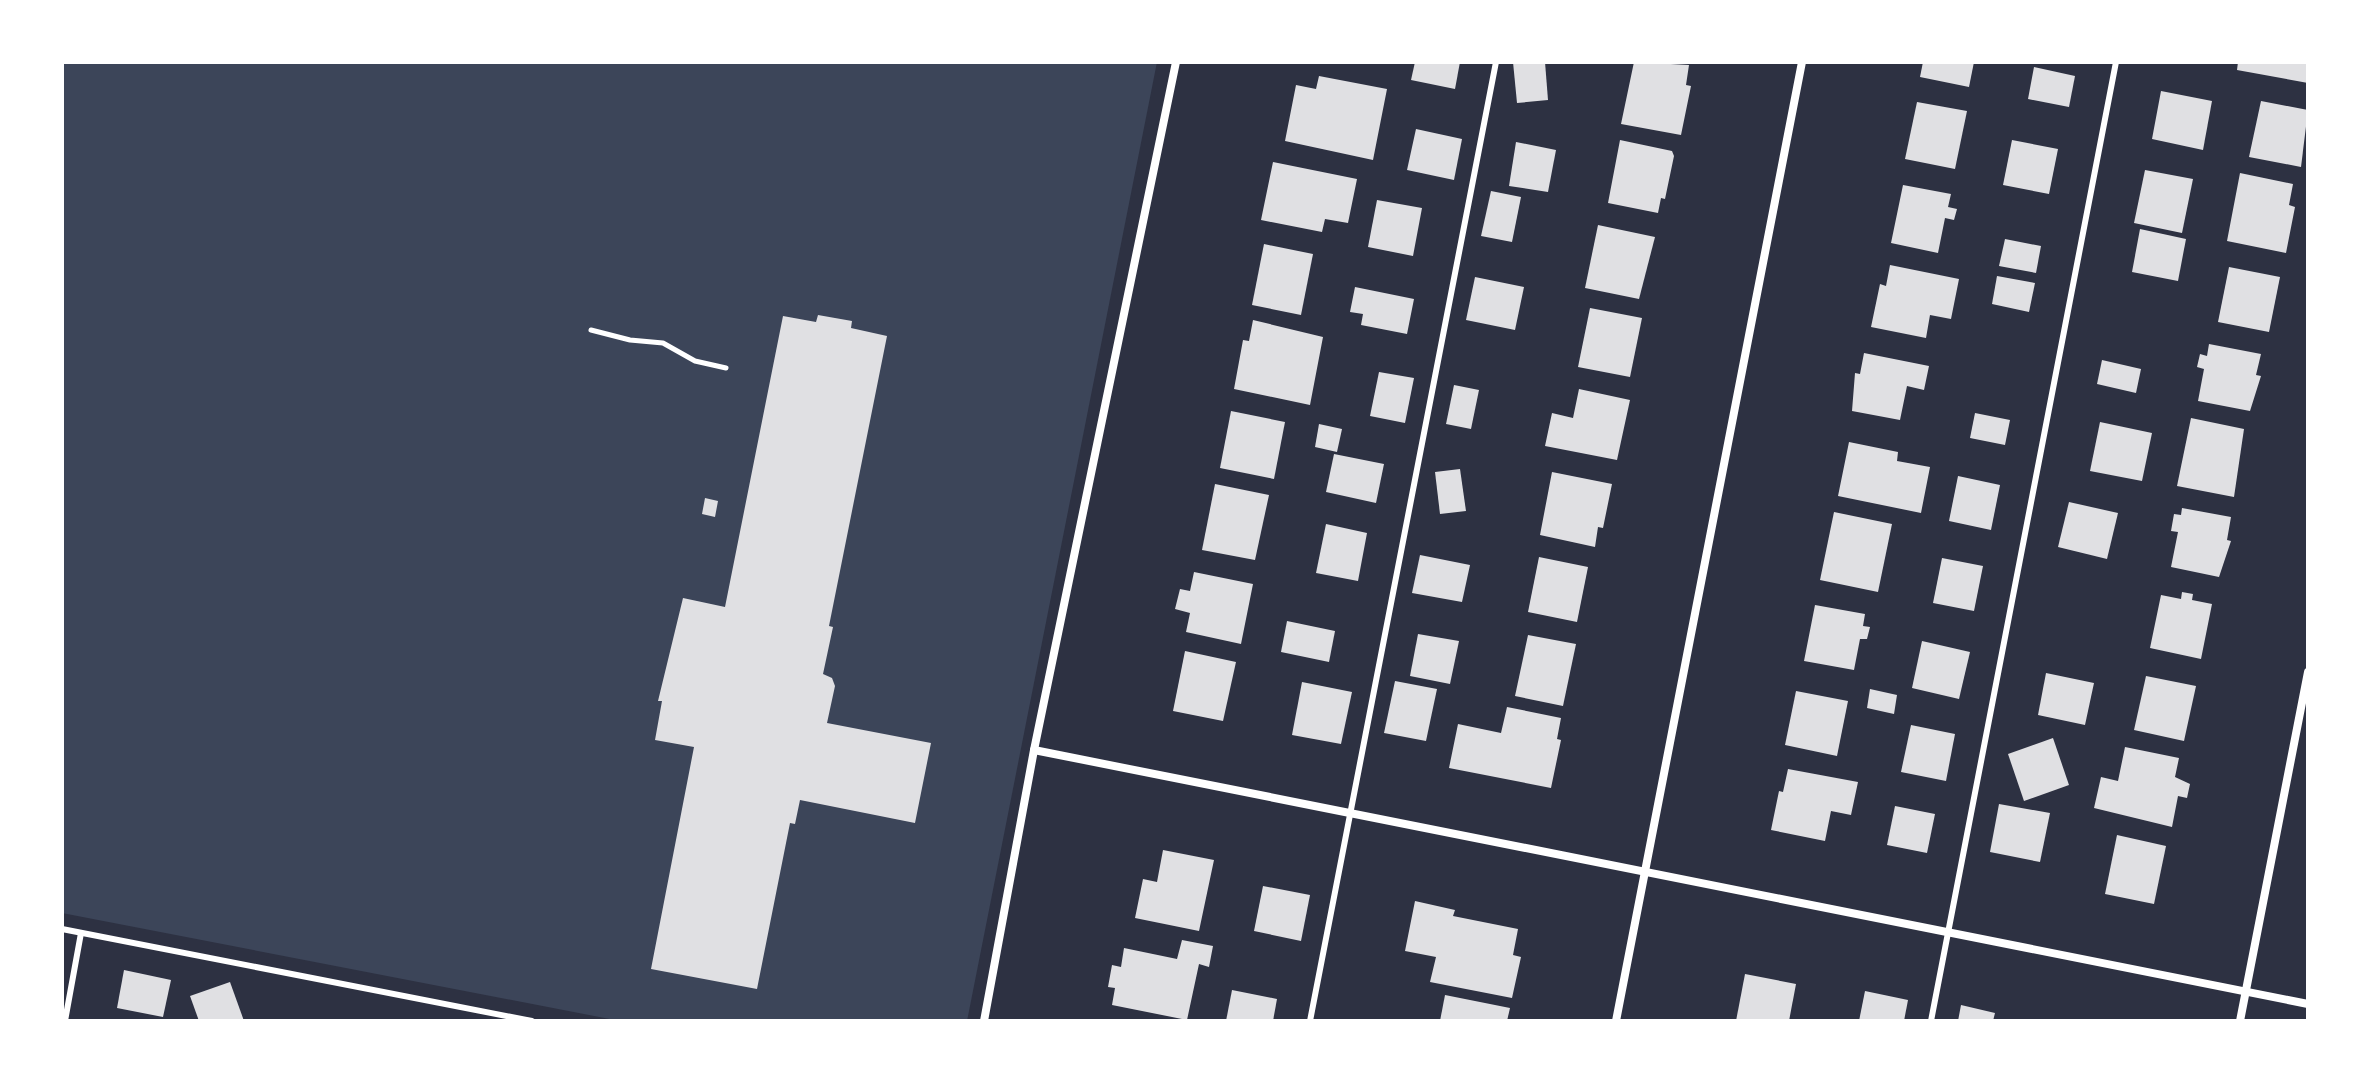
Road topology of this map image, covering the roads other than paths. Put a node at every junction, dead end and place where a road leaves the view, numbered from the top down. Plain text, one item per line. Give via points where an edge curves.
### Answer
1 (1176, 62) edge
2 (1496, 62) edge
3 (1802, 62) edge
4 (2116, 62) edge
5 (2308, 672) edge
6 (1034, 750) junction
7 (1349, 812) junction
8 (1645, 871) junction
9 (62, 929) edge
10 (1949, 932) junction
11 (81, 933) junction
12 (2246, 991) junction
13 (2308, 1004) edge
14 (65, 1021) edge
15 (532, 1021) edge
16 (984, 1021) edge
17 (1310, 1021) edge
18 (1616, 1021) edge
19 (1931, 1021) edge
20 (2240, 1021) edge

1 - 6 street
2 - 7 lane
3 - 8 street
4 - 10 lane
5 - 12 street
6 - 7 street
6 - 16 street
7 - 8 street
7 - 17 lane
8 - 10 street
8 - 18 street
9 - 11 lane
10 - 12 street
10 - 19 lane
11 - 14 lane
11 - 15 lane
12 - 13 street
12 - 20 street

